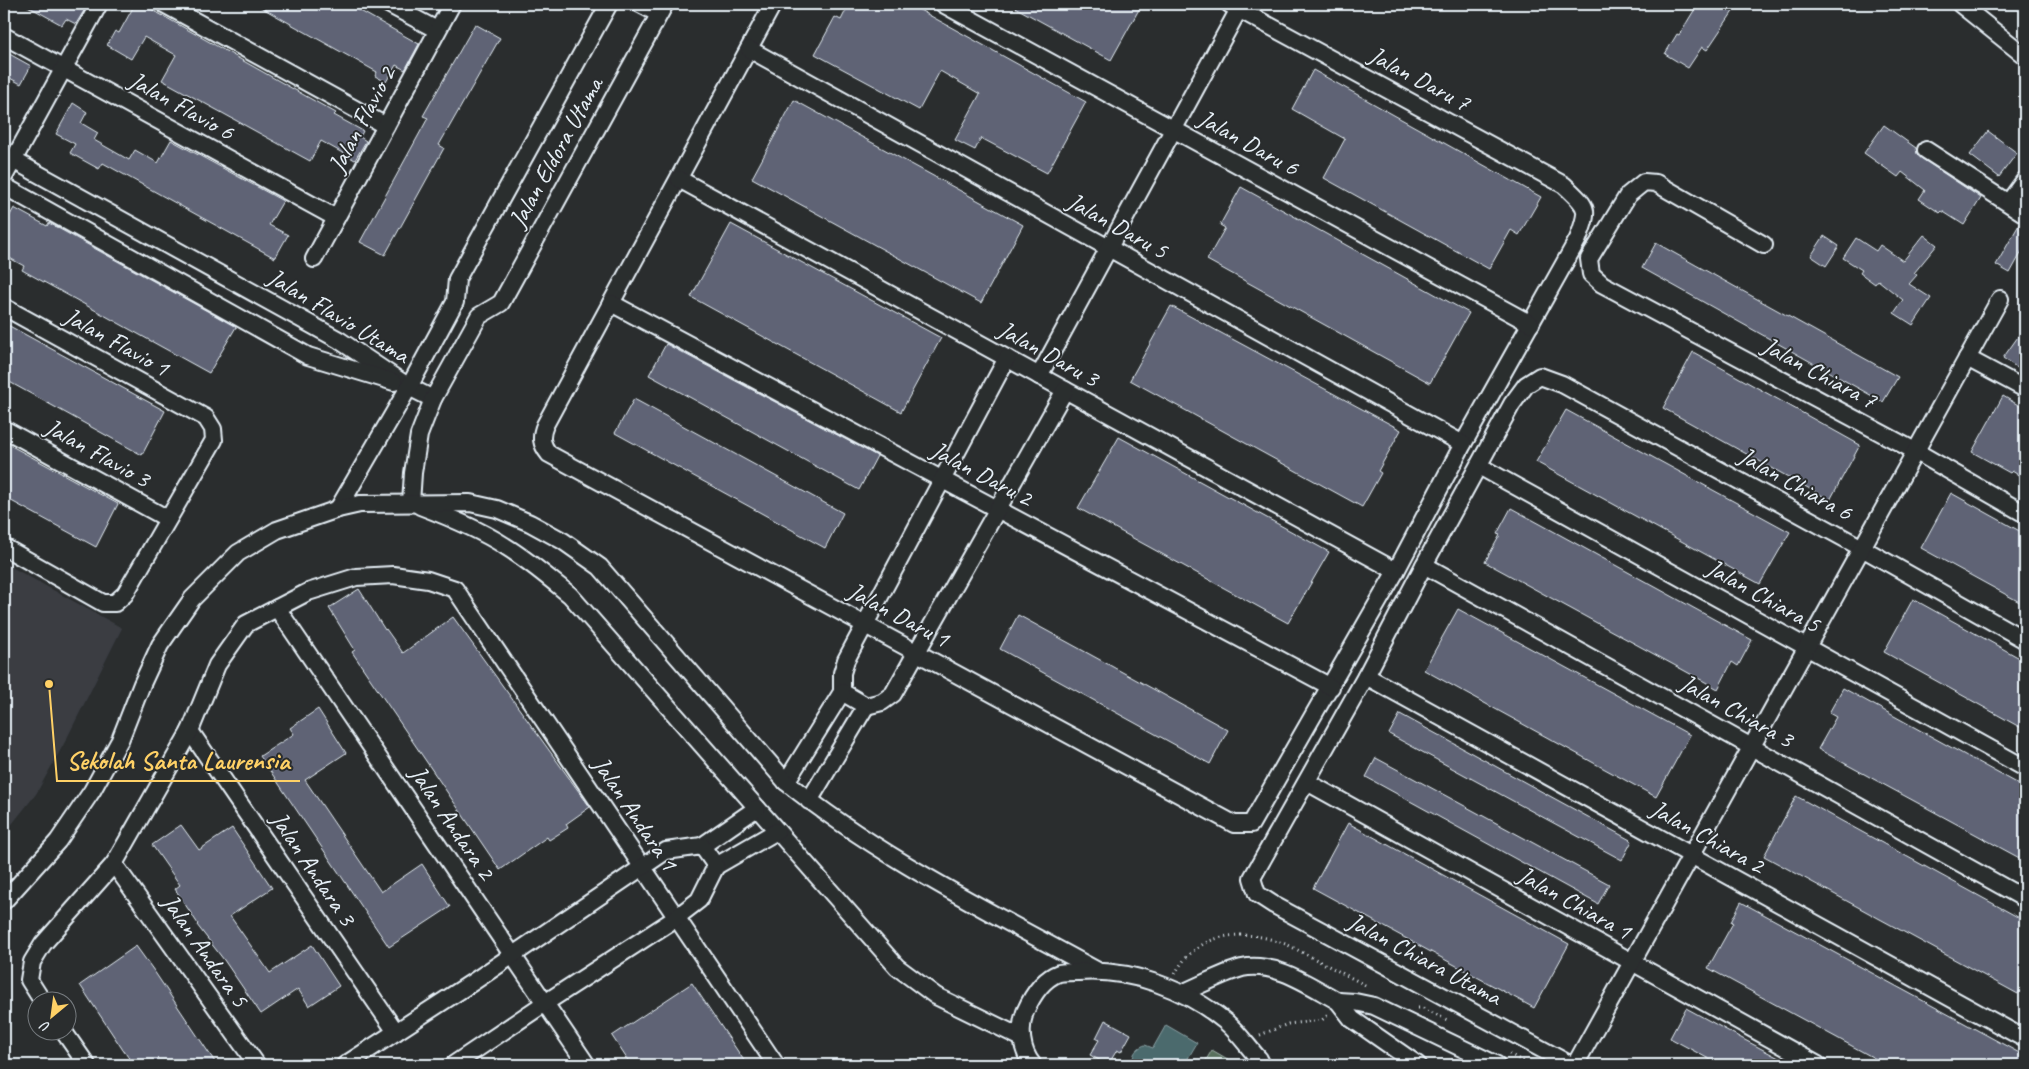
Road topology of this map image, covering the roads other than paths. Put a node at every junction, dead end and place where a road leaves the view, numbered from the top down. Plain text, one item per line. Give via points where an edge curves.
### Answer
1 (99, 4) edge
2 (164, 4) edge
3 (388, 4) edge
4 (452, 4) edge
5 (609, 4) edge
6 (640, 4) edge
7 (773, 4) edge
8 (943, 4) edge
9 (1960, 4) edge
10 (1234, 7) edge
11 (662, 9) edge
12 (437, 30) junction
13 (4, 36) edge
14 (749, 49) junction
15 (2025, 56) edge
16 (63, 69) junction
17 (386, 126) junction
18 (1174, 129) junction
19 (1926, 150) dead end
20 (8, 158) edge
21 (4, 177) edge
22 (678, 178) junction
23 (2025, 180) edge
24 (4, 186) edge
25 (2009, 202) junction
26 (2025, 214) edge
27 (336, 218) junction
28 (1764, 245) dead end
29 (1108, 249) junction
30 (314, 259) dead end
31 (2000, 299) dead end
32 (455, 302) junction
33 (611, 303) junction
34 (4, 307) edge
35 (479, 316) junction
36 (1531, 324) junction
37 (1006, 358) junction
38 (1967, 358) junction
39 (1039, 376) junction
40 (409, 386) junction
41 (2025, 389) edge
42 (1065, 390) junction
43 (433, 399) junction
44 (4, 429) edge
45 (1463, 444) junction
46 (1915, 451) junction
47 (1479, 466) junction
48 (942, 480) junction
49 (411, 503) junction
50 (338, 509) junction
51 (997, 509) junction
52 (2025, 514) edge
53 (168, 519) junction
54 (4, 547) edge
55 (1862, 548) junction
56 (1424, 565) junction
57 (1396, 571) junction
58 (277, 608) junction
59 (865, 624) junction
60 (2025, 640) edge
61 (1807, 647) junction
62 (916, 652) junction
63 (1366, 676) junction
64 (1331, 687) junction
65 (842, 692) junction
66 (866, 706) junction
67 (190, 732) junction
68 (1751, 747) junction
69 (2025, 768) edge
70 (786, 782) junction
71 (1307, 782) junction
72 (809, 801) junction
73 (757, 808) junction
74 (777, 831) junction
75 (702, 846) junction
76 (1691, 856) junction
77 (114, 864) junction
78 (716, 866) junction
79 (642, 867) junction
80 (2025, 899) edge
81 (4, 901) edge
82 (676, 917) junction
83 (513, 955) junction
84 (1632, 962) junction
85 (1096, 970) junction
86 (37, 992) edge
87 (1182, 993) junction
88 (1338, 1001) junction
89 (545, 1003) junction
90 (1417, 1028) junction
91 (396, 1032) junction
92 (1022, 1038) junction
93 (2025, 1039) edge
94 (71, 1042) edge
95 (1399, 1052) junction
96 (87, 1065) edge
97 (257, 1065) edge
98 (344, 1065) edge
99 (453, 1065) edge
100 (587, 1065) edge
101 (776, 1065) edge
102 (1033, 1065) edge
103 (1262, 1065) edge
104 (1418, 1065) edge
105 (1497, 1065) edge
106 (1571, 1065) edge
107 (1575, 1065) edge
108 (1818, 1065) edge

1 - 16 street
2 - 17 street
3 - 12 street
4 - 12 street, Jalan Flavio 2
5 - 32 street, Jalan Eldora Utama via 457,279
6 - 11 street
7 - 14 street
8 - 18 street, Jalan Daru 6
9 - 15 street
10 - 18 street
10 - 36 street, Jalan Daru 7 via 1564,185 1583,202 1586,216 1578,238
11 - 35 street, Jalan Eldora Utama via 501,303
12 - 17 street, Jalan Flavio 2
13 - 16 street, Jalan Flavio 6
14 - 22 street
14 - 29 street, Jalan Daru 5
16 - 20 street
16 - 27 street, Jalan Flavio 6
17 - 27 street, Jalan Flavio 2
18 - 29 street
18 - 36 street, Jalan Daru 6
19 - 25 street
20 - 21 street
20 - 40 street, Jalan Flavio Utama via 339,340
22 - 33 street
22 - 37 street, Jalan Daru 3
23 - 25 street
24 - 40 street, Jalan Flavio Utama via 308,356
25 - 26 street
27 - 30 street, Jalan Flavio 2
28 - 46 street, Jalan Chiara 7 via 1656,183 1644,182 1628,195 1589,260 1591,274 1602,284
29 - 39 street
29 - 45 street, Jalan Daru 5
31 - 38 street
32 - 35 street
32 - 40 street
33 - 48 street, Jalan Daru 2
33 - 59 street, Jalan Daru 1 via 545,425 541,435 542,446 550,454
34 - 53 street, Jalan Flavio 1 via 206,418 213,429 214,440
35 - 43 street
36 - 45 street
37 - 39 street, Jalan Daru 3
37 - 48 street
38 - 41 street
38 - 46 street
39 - 42 street, Jalan Daru 3
40 - 43 street
40 - 50 street
42 - 51 street
42 - 57 street, Jalan Daru 3
43 - 49 street via 419,435
44 - 53 street, Jalan Flavio 3
45 - 57 street
46 - 52 street, Jalan Chiara 7
46 - 55 street
47 - 55 street, Jalan Chiara 6 via 1512,404 1526,385 1540,376 1562,384
47 - 56 street
47 - 61 street, Jalan Chiara 5
48 - 51 street, Jalan Daru 2
48 - 59 street
49 - 50 street via 360,504
49 - 70 street via 470,503 497,509 563,541 600,567
49 - 73 street via 504,545 570,595
50 - 81 street via 278,530 238,553 192,599 160,645 120,740 92,791 58,841
51 - 62 street
51 - 64 street, Jalan Daru 2
53 - 54 street via 125,594 115,604 103,604
55 - 60 street, Jalan Chiara 6
55 - 61 street
56 - 63 street
56 - 68 street, Jalan Chiara 3
57 - 64 street
58 - 67 street via 246,624 217,665
58 - 79 street, Jalan Andara 1 via 308,592 356,577 393,575 428,580 455,589
58 - 83 street, Jalan Andara 2
59 - 62 street, Jalan Daru 1
59 - 65 street via 846,660
61 - 68 street
61 - 69 street, Jalan Chiara 5
62 - 64 street, Jalan Daru 1 via 1234,824 1251,824
62 - 66 street via 893,694 882,702
63 - 71 street
63 - 76 street, Jalan Chiara 2
65 - 66 street
65 - 70 street
66 - 72 street
67 - 77 street
67 - 91 street, Jalan Andara 3
68 - 76 street
68 - 80 street, Jalan Chiara 3
70 - 72 street
71 - 84 street, Jalan Chiara 1
71 - 106 street, Jalan Chiara Utama via 1252,878 1257,894
72 - 85 street via 896,859
73 - 74 street
73 - 75 street
74 - 78 street
74 - 92 street via 897,967 936,996
75 - 78 street
75 - 79 street via 666,851
76 - 84 street
76 - 93 street, Jalan Chiara 2
77 - 86 street via 43,944 32,962 29,980
77 - 97 street, Jalan Andara 5
78 - 82 street via 698,900
79 - 82 street, Jalan Andara 1
79 - 83 street
82 - 89 street
82 - 101 street, Jalan Andara 1
83 - 89 street, Jalan Andara 2
83 - 91 street
84 - 107 street
84 - 108 street, Jalan Chiara 1
85 - 87 street via 1139,977
85 - 92 street via 1059,973 1042,984 1032,996 1022,1020
87 - 88 street via 1243,968 1267,967
87 - 103 street via 1226,1022
88 - 90 street via 1374,1006
88 - 95 street via 1352,1019
89 - 99 street
89 - 100 street, Jalan Andara 2
90 - 95 street via 1404,1032
90 - 105 street
91 - 98 street
92 - 102 street
94 - 96 street
95 - 104 street

